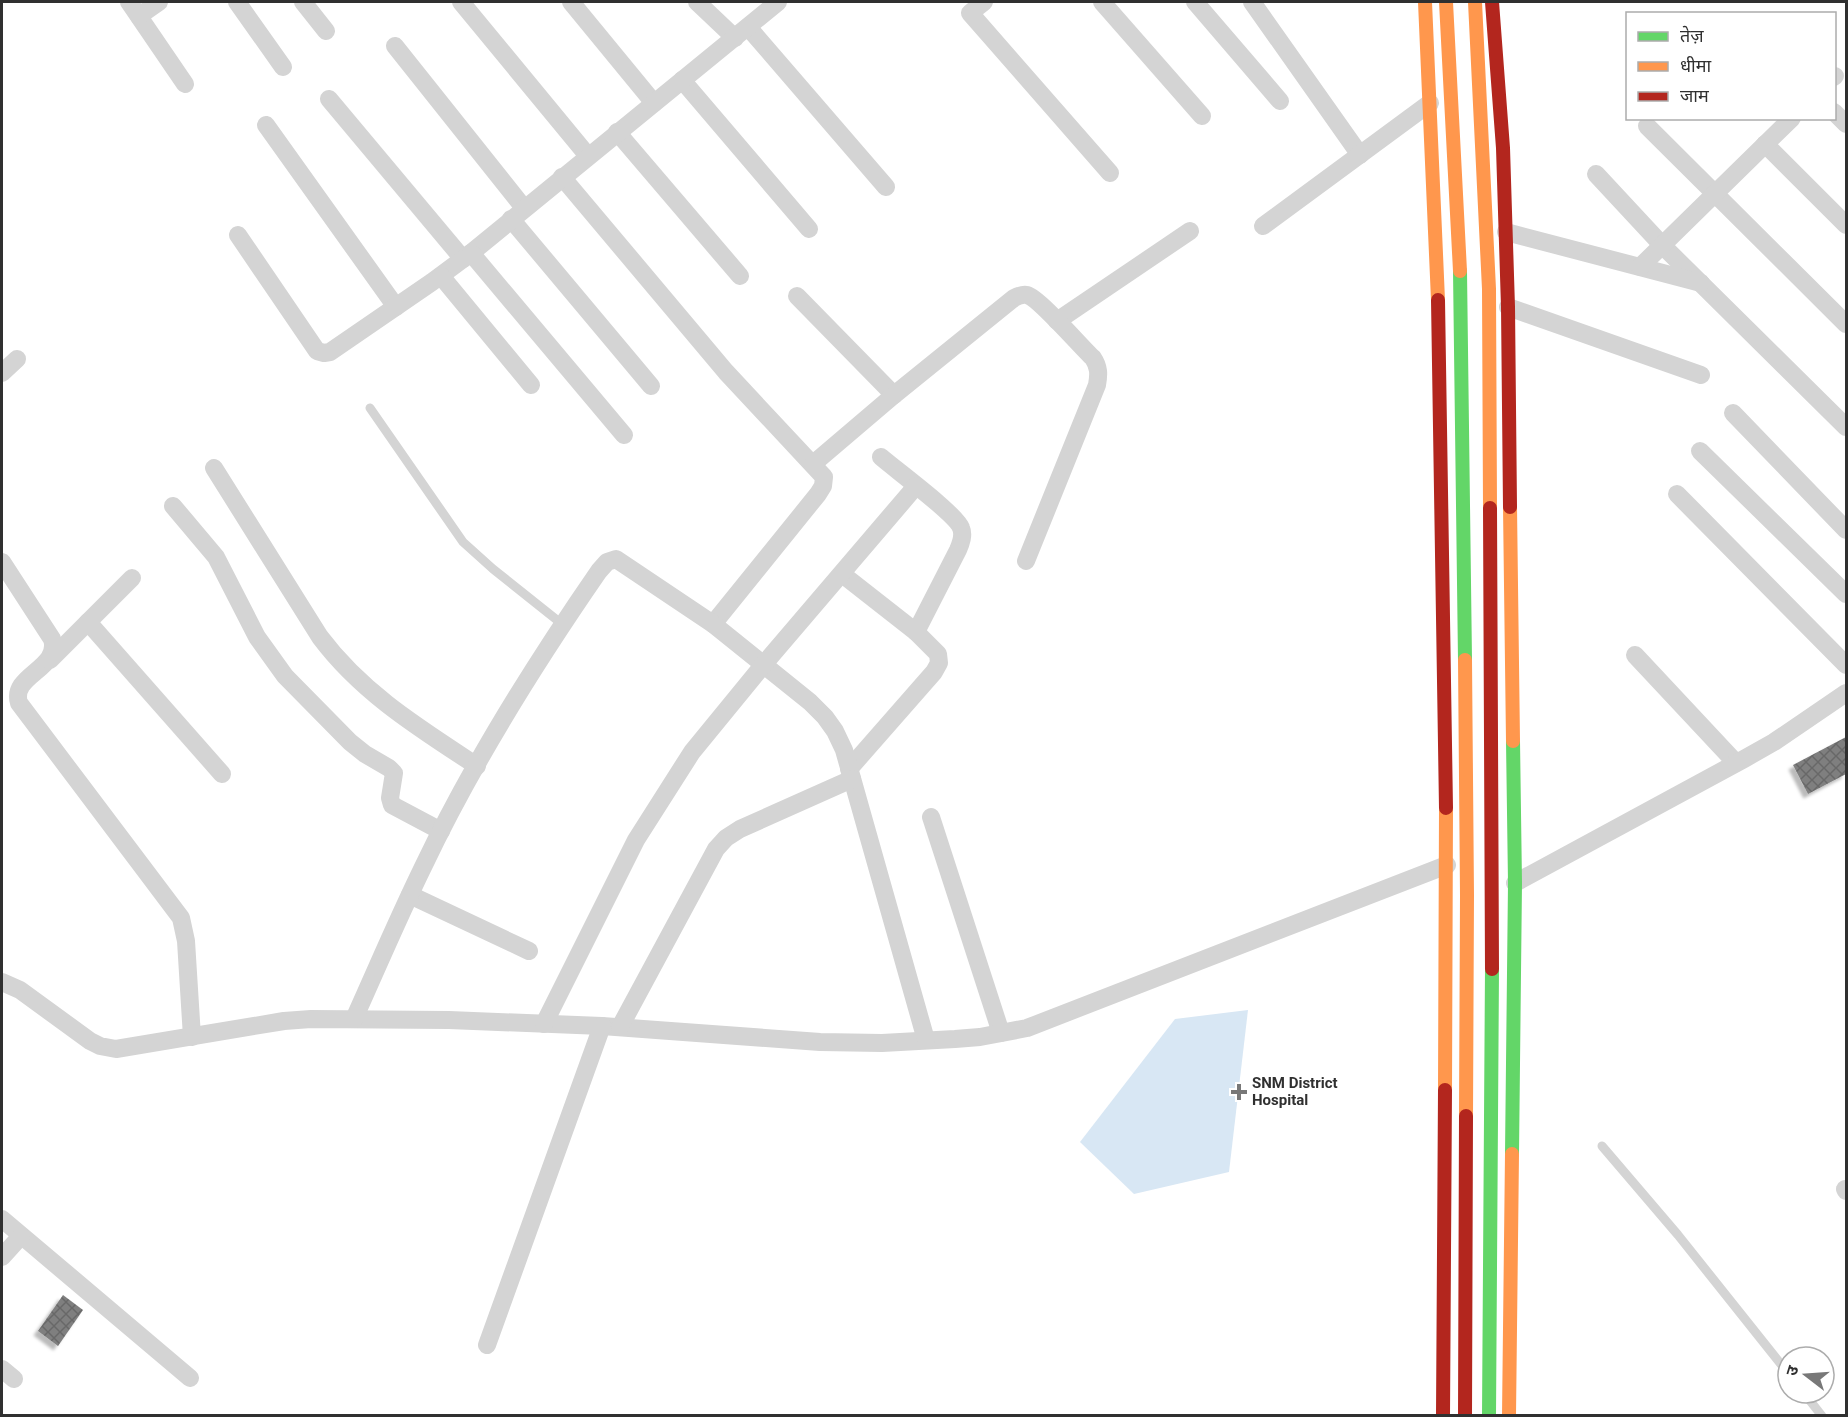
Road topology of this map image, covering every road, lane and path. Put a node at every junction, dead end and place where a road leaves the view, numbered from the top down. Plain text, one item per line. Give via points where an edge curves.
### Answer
1 (159, 2) edge
2 (237, 2) edge
3 (303, 2) edge
4 (461, 2) edge
5 (571, 2) edge
6 (697, 2) edge
7 (778, 2) edge
8 (1102, 2) edge
9 (1195, 2) edge
10 (1252, 2) edge
11 (1425, 2) edge
12 (1446, 2) edge
13 (1474, 2) edge
14 (1492, 2) edge
15 (971, 5) edge
16 (134, 9) edge
17 (326, 31) dead end
18 (742, 32) junction
19 (395, 46) dead end
20 (283, 67) dead end
21 (682, 80) junction
22 (185, 84) dead end
23 (330, 99) dead end
24 (1280, 101) dead end
25 (654, 103) junction
26 (1430, 103) junction
27 (1202, 116) dead end
28 (1790, 120) edge
29 (266, 124) dead end
30 (1647, 126) dead end
31 (618, 132) junction
32 (1765, 144) junction
33 (1360, 155) junction
34 (588, 156) junction
35 (1110, 172) dead end
36 (1596, 174) dead end
37 (562, 177) junction
38 (886, 187) dead end
39 (1715, 194) junction
40 (518, 213) junction
41 (1846, 225) edge
42 (1263, 226) dead end
43 (809, 229) dead end
44 (1190, 231) dead end
45 (1506, 232) junction
46 (238, 235) dead end
47 (1662, 245) junction
48 (467, 256) junction
49 (1640, 267) junction
50 (441, 276) junction
51 (740, 276) dead end
52 (1702, 283) junction
53 (797, 296) dead end
54 (396, 307) junction
55 (1508, 307) junction
56 (1057, 321) junction
57 (1846, 324) edge
58 (17, 359) dead end
59 (2, 372) edge
60 (1701, 375) dead end
61 (531, 385) dead end
62 (651, 386) dead end
63 (894, 394) junction
64 (370, 408) dead end
65 (1733, 413) dead end
66 (1846, 427) edge
67 (624, 435) dead end
68 (1700, 451) dead end
69 (881, 457) dead end
70 (813, 464) junction
71 (214, 468) dead end
72 (916, 486) junction
73 (1677, 494) dead end
74 (173, 506) dead end
75 (1846, 530) edge
76 (1026, 561) dead end
77 (2, 562) edge
78 (842, 573) junction
79 (132, 578) dead end
80 (1846, 594) edge
81 (88, 622) junction
82 (562, 624) junction
83 (713, 624) junction
84 (916, 632) junction
85 (1635, 655) dead end
86 (48, 661) junction
87 (764, 664) junction
88 (1846, 665) edge
89 (1846, 693) edge
90 (1736, 763) junction
91 (477, 766) junction
92 (222, 774) dead end
93 (850, 774) junction
94 (930, 817) dead end
95 (441, 831) junction
96 (1448, 865) junction
97 (1515, 883) junction
98 (410, 895) junction
99 (529, 951) dead end
100 (4, 979) edge
101 (354, 1019) junction
102 (544, 1024) junction
103 (611, 1027) junction
104 (1001, 1033) junction
105 (192, 1037) junction
106 (926, 1040) junction
107 (1602, 1146) dead end
108 (2, 1219) edge
109 (21, 1236) junction
110 (2, 1257) edge
111 (487, 1345) dead end
112 (1776, 1358) edge
113 (190, 1378) dead end
114 (1443, 1416) edge
115 (1465, 1416) edge
116 (1489, 1416) edge
117 (1509, 1416) edge

1 - 16 street
2 - 20 street
3 - 17 street
4 - 34 street
5 - 25 street
6 - 18 street
7 - 18 street
8 - 27 street
9 - 24 street
10 - 33 street
11 - 26 main road
12 - 115 main road via 1461,294 1467,895
13 - 116 main road via 1490,289
14 - 45 main road
15 - 35 street
16 - 22 street
18 - 21 street
18 - 38 street
19 - 40 street
21 - 25 street
21 - 43 street
23 - 48 street
25 - 31 street
26 - 33 street
26 - 96 main road via 1439,309
28 - 32 street
29 - 54 street
30 - 39 street
31 - 34 street
31 - 51 street
32 - 39 street
32 - 41 street
33 - 42 street
34 - 37 street
36 - 47 street
37 - 40 street
37 - 70 street via 726,372
39 - 47 street
39 - 57 street
40 - 48 street
40 - 62 street
44 - 56 street
45 - 49 street
45 - 55 main road
46 - 54 street via 317,351 330,352
47 - 49 street
47 - 52 street
48 - 50 street
48 - 67 street
49 - 52 street
50 - 54 street
50 - 61 street
52 - 66 street
53 - 63 street
55 - 60 street
55 - 97 main road
56 - 63 street via 1034,299 1020,295
56 - 76 street via 1093,358 1099,374
58 - 59 street
63 - 70 street
64 - 82 lane via 464,542
65 - 75 street
68 - 80 street
69 - 72 street
70 - 83 street via 824,477 818,494
71 - 91 street via 334,655 396,712
72 - 78 street
72 - 84 street via 953,517 962,530 962,540
73 - 88 street
74 - 95 street via 216,558 253,630 285,676 350,742 394,773 392,805
77 - 86 street via 52,639 54,645
78 - 84 street
78 - 87 street
79 - 81 street
81 - 86 street
81 - 92 street
82 - 83 street via 599,571 607,562 616,560
82 - 91 street via 510,705
83 - 87 street
84 - 93 street via 939,654 939,663
85 - 90 street
86 - 105 street via 19,689 19,703 181,918
87 - 93 street via 825,717 835,731
87 - 102 street via 692,752 655,808
89 - 90 street
90 - 97 street
91 - 95 street
93 - 103 street via 726,838
93 - 106 street
94 - 104 street
95 - 98 street
96 - 104 street via 1027,1028
96 - 114 main road
97 - 117 main road
98 - 99 street
98 - 101 street
100 - 105 street via 100,1046 116,1048
101 - 102 street
101 - 105 street via 284,1021
102 - 103 street
103 - 106 street via 820,1042
103 - 111 street
104 - 106 street
107 - 112 lane
108 - 109 street
109 - 110 street
109 - 113 street

